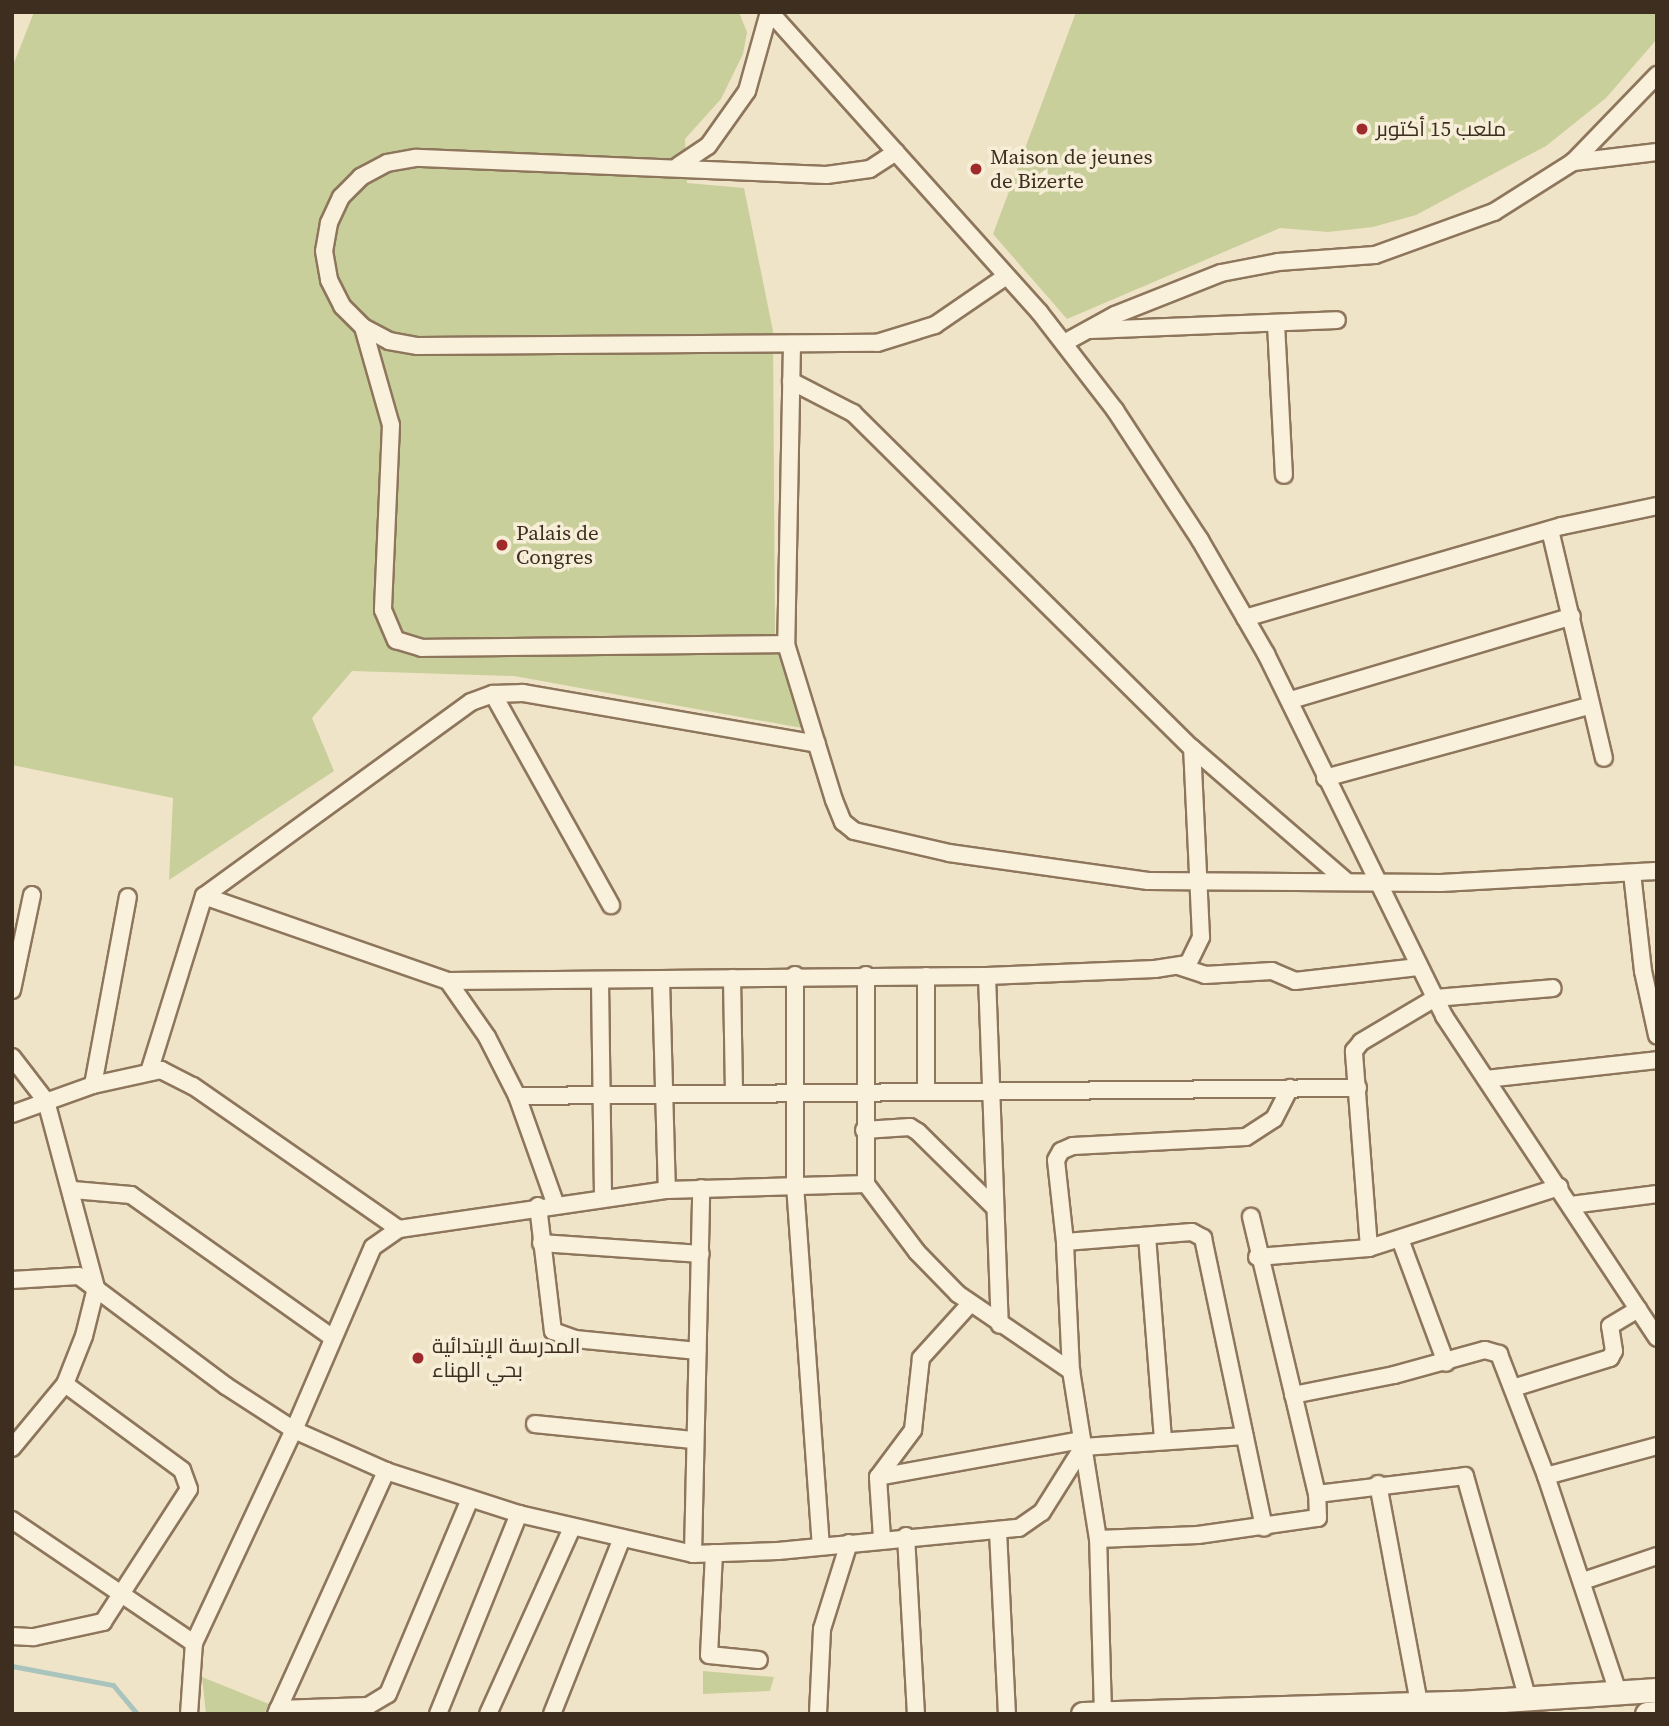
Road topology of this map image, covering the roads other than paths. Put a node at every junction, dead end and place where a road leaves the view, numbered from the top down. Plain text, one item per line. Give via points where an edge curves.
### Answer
1 (769, 12) edge
2 (1657, 75) edge
3 (896, 152) junction
4 (1657, 152) edge
5 (1573, 162) junction
6 (672, 168) junction
7 (1005, 277) junction
8 (1337, 320) dead end
9 (1276, 324) junction
10 (363, 327) junction
11 (1085, 330) junction
12 (1064, 343) junction
13 (792, 344) junction
14 (791, 381) junction
15 (1284, 475) dead end
16 (1657, 506) edge
17 (1550, 530) junction
18 (1572, 616) junction
19 (1245, 618) junction
20 (786, 644) junction
21 (493, 694) junction
22 (1291, 701) junction
23 (1591, 705) junction
24 (817, 744) junction
25 (1192, 748) junction
26 (1604, 758) dead end
27 (1325, 778) junction
28 (1657, 871) edge
29 (1632, 873) junction
30 (1345, 880) junction
31 (1196, 883) junction
32 (1376, 883) junction
33 (32, 895) dead end
34 (204, 896) junction
35 (128, 897) dead end
36 (611, 905) dead end
37 (1178, 966) junction
38 (1418, 967) junction
39 (795, 975) junction
40 (866, 975) junction
41 (926, 976) junction
42 (987, 976) junction
43 (732, 978) junction
44 (661, 979) junction
45 (448, 981) junction
46 (600, 981) junction
47 (1553, 988) dead end
48 (12, 990) edge
49 (1435, 998) junction
50 (1657, 1035) edge
51 (12, 1057) edge
52 (1657, 1060) edge
53 (150, 1069) junction
54 (1486, 1079) junction
55 (93, 1085) junction
56 (1290, 1088) junction
57 (1358, 1088) junction
58 (866, 1089) junction
59 (989, 1089) junction
60 (734, 1090) junction
61 (794, 1090) junction
62 (926, 1091) junction
63 (604, 1093) junction
64 (665, 1093) junction
65 (517, 1096) junction
66 (46, 1101) junction
67 (12, 1114) edge
68 (864, 1130) junction
69 (866, 1184) junction
70 (795, 1185) junction
71 (1559, 1187) junction
72 (701, 1188) junction
73 (73, 1190) junction
74 (667, 1190) junction
75 (1657, 1194) edge
76 (603, 1196) junction
77 (555, 1203) junction
78 (1572, 1205) junction
79 (538, 1206) junction
80 (995, 1208) junction
81 (1251, 1217) dead end
82 (399, 1229) junction
83 (1147, 1236) junction
84 (1400, 1239) junction
85 (1065, 1242) junction
86 (541, 1243) junction
87 (1369, 1248) junction
88 (701, 1254) junction
89 (1257, 1257) junction
90 (12, 1280) edge
91 (96, 1288) junction
92 (970, 1304) junction
93 (1638, 1309) junction
94 (1000, 1325) junction
95 (332, 1338) junction
96 (1657, 1338) edge
97 (697, 1351) junction
98 (1446, 1363) junction
99 (1070, 1371) junction
100 (65, 1384) junction
101 (1513, 1388) junction
102 (1293, 1395) junction
103 (535, 1424) dead end
104 (294, 1430) junction
105 (1245, 1436) junction
106 (1163, 1439) junction
107 (692, 1440) junction
108 (1082, 1443) junction
109 (1657, 1446) edge
110 (12, 1448) edge
111 (386, 1471) junction
112 (1546, 1476) junction
113 (878, 1477) junction
114 (1378, 1484) junction
115 (1317, 1494) junction
116 (470, 1499) junction
117 (519, 1514) junction
118 (12, 1520) edge
119 (572, 1528) junction
120 (1264, 1528) junction
121 (998, 1531) junction
122 (906, 1536) junction
123 (882, 1538) junction
124 (1098, 1539) junction
125 (621, 1541) junction
126 (849, 1543) junction
127 (821, 1546) junction
128 (715, 1553) junction
129 (693, 1554) junction
130 (1657, 1556) edge
131 (1583, 1581) junction
132 (124, 1594) junction
133 (12, 1636) edge
134 (194, 1643) junction
135 (759, 1660) dead end
136 (1657, 1690) edge
137 (1618, 1692) junction
138 (1527, 1698) junction
139 (1419, 1703) junction
140 (1460, 1708) edge
141 (277, 1711) edge
142 (1103, 1713) edge
143 (1657, 1713) edge
144 (189, 1714) edge
145 (438, 1714) edge
146 (488, 1714) edge
147 (552, 1714) edge
148 (818, 1714) edge
149 (916, 1714) edge
150 (1006, 1714) edge
151 (1083, 1714) edge
152 (1647, 1714) edge

1 - 3 street
1 - 6 street via 747,90 729,120 691,161
2 - 5 street
3 - 6 street via 870,169 826,174
3 - 7 street
4 - 5 street
5 - 11 street via 1494,212 1421,241 1376,255 1278,262 1221,273
6 - 10 street via 415,158 387,163 361,177 341,197 329,223 324,251 337,298
7 - 12 street
7 - 13 street via 955,314 906,336 877,343
8 - 9 street
9 - 11 street
9 - 15 street
10 - 13 street via 389,341 418,346
10 - 20 street via 391,425 383,610 396,640 422,648
11 - 12 street
12 - 19 street via 1165,485
13 - 14 street
14 - 20 street
14 - 25 street via 853,413
16 - 17 street
17 - 18 street
17 - 19 street
18 - 22 street
18 - 23 street
19 - 22 street
20 - 24 street
21 - 24 street via 523,693
21 - 34 street via 458,709
21 - 36 street
22 - 27 street
23 - 26 street
23 - 27 street
24 - 31 street via 840,815 854,831 949,853 1083,874
25 - 30 street
25 - 31 street
27 - 32 street
28 - 29 street
29 - 32 street
29 - 50 street via 1643,971
30 - 31 street
30 - 32 street
31 - 37 street via 1201,937 1188,964
32 - 38 street
33 - 48 street
34 - 45 street
34 - 53 street
35 - 55 street
37 - 38 street via 1205,975 1272,971 1295,981
37 - 42 street
38 - 49 street
39 - 40 street
39 - 43 street
39 - 61 street
40 - 41 street
40 - 58 street
41 - 42 street
41 - 62 street
42 - 59 street
43 - 44 street
43 - 60 street
44 - 46 street
44 - 64 street
45 - 46 street
45 - 65 street via 487,1037
46 - 63 street
47 - 49 street
49 - 54 street
49 - 57 street via 1361,1042 1353,1059
51 - 66 street
52 - 54 street
53 - 55 street
53 - 82 street via 193,1086
54 - 71 street
55 - 66 street
56 - 57 street
56 - 59 street
56 - 85 street via 1274,1119 1246,1137 1073,1146 1061,1151 1055,1163
57 - 87 street
58 - 61 street
58 - 62 street
58 - 68 street
59 - 62 street
59 - 80 street
60 - 61 street
60 - 64 street
61 - 70 street
63 - 64 street
63 - 65 street
63 - 76 street
64 - 74 street
65 - 77 street
66 - 67 street
66 - 73 street
68 - 69 street
68 - 80 street via 910,1128 918,1132
69 - 70 street
69 - 92 street via 917,1252
70 - 72 street
70 - 127 street
71 - 78 street
71 - 84 street
72 - 74 street
72 - 88 street
73 - 91 street
73 - 95 street via 131,1195
74 - 76 street
75 - 78 street
76 - 77 street
77 - 79 street
78 - 93 street
79 - 82 street
79 - 86 street
80 - 94 street
81 - 89 street
82 - 95 street via 373,1247
83 - 85 street
83 - 105 street via 1192,1232 1203,1238
83 - 106 street
84 - 87 street
84 - 98 street
85 - 99 street
86 - 88 street
86 - 97 street via 553,1331 575,1339
87 - 89 street
88 - 97 street
89 - 102 street
90 - 91 street via 71,1274
91 - 100 street
91 - 104 street via 226,1386
92 - 94 street
92 - 113 street via 921,1358 913,1430
93 - 96 street
93 - 101 street via 1610,1326 1614,1351 1610,1358
94 - 99 street
95 - 104 street
97 - 107 street
98 - 101 street via 1492,1349 1499,1353
98 - 102 street
99 - 108 street
100 - 110 street
100 - 132 street via 182,1470 188,1480 189,1489
101 - 112 street
102 - 115 street
103 - 107 street
104 - 111 street
104 - 134 street
105 - 106 street
105 - 120 street
106 - 108 street
107 - 129 street
108 - 113 street
108 - 121 street via 1042,1512 1019,1528
108 - 124 street
109 - 112 street
111 - 116 street
111 - 141 street
112 - 131 street
113 - 123 street
114 - 115 street
114 - 138 street via 1465,1475
114 - 139 street
115 - 120 street via 1318,1518
116 - 117 street
116 - 141 street via 388,1694 368,1706
117 - 119 street
117 - 145 street
118 - 132 street
119 - 125 street
119 - 146 street
120 - 124 street
121 - 122 street
121 - 150 street
122 - 123 street
122 - 149 street
123 - 126 street
124 - 142 street
125 - 129 street
125 - 147 street
126 - 127 street
126 - 148 street via 822,1629
127 - 128 street
128 - 129 street
128 - 135 street via 709,1655
130 - 131 street
131 - 137 street
132 - 133 street via 103,1622 92,1628
132 - 134 street
134 - 144 street
136 - 137 main road
137 - 138 main road
138 - 140 main road
139 - 140 main road
139 - 142 main road
142 - 151 main road
143 - 152 main road

